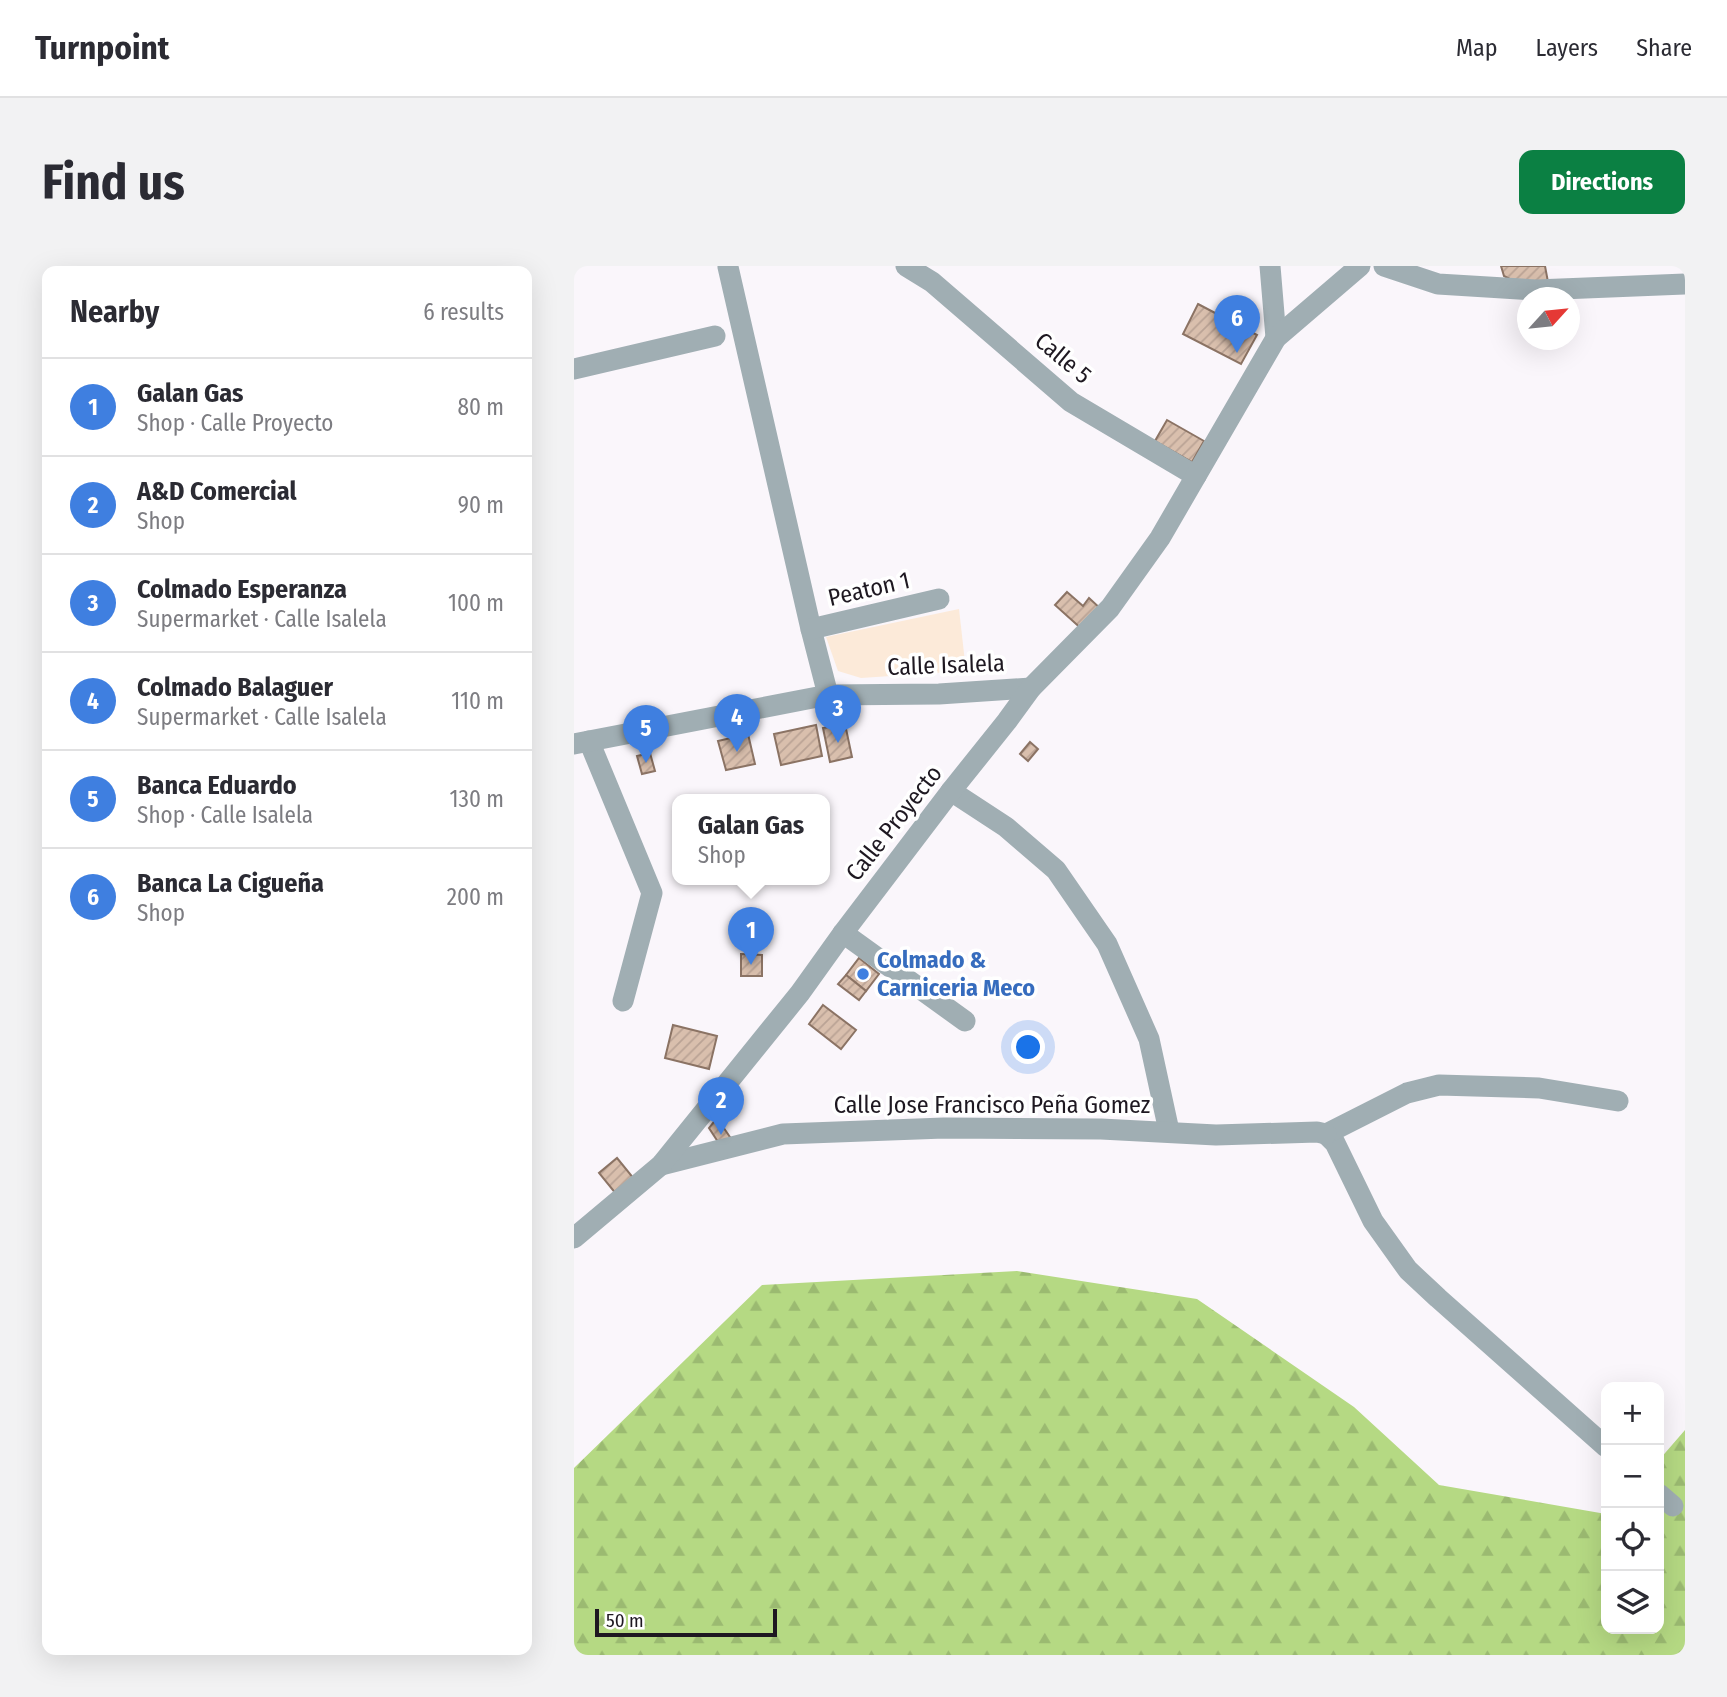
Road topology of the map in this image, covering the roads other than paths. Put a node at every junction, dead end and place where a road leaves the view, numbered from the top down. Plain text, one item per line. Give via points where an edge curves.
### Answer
1 (906, 266) edge
2 (1270, 266) edge
3 (1360, 266) edge
4 (1384, 266) edge
5 (728, 267) edge
6 (1442, 275) edge
7 (1685, 284) edge
8 (715, 336) dead end
9 (1276, 338) junction
10 (574, 369) edge
11 (1196, 476) junction
12 (939, 600) dead end
13 (811, 629) junction
14 (1031, 688) junction
15 (828, 695) junction
16 (581, 743) edge
17 (951, 791) junction
18 (843, 933) junction
19 (623, 1000) dead end
20 (964, 1021) dead end
21 (1618, 1101) dead end
22 (1169, 1131) junction
23 (1326, 1134) junction
24 (661, 1165) junction
25 (574, 1238) edge
26 (1604, 1445) edge

1 - 11 street, Calle 5 via 932,282 1072,401
2 - 9 street
3 - 9 street, Calle Proyecto
4 - 6 street
5 - 13 street
6 - 7 street via 1536,290
8 - 10 street
9 - 11 street, Calle Proyecto
11 - 14 street, Calle Proyecto via 1160,538 1110,608
12 - 13 street, Peaton 1
13 - 15 street
14 - 15 street, Calle Isalela
14 - 17 street, Calle Proyecto
15 - 16 street, Calle Isalela
16 - 19 street via 652,893
17 - 18 street, Calle Proyecto
17 - 22 street via 1006,827 1056,870 1107,944 1149,1039
18 - 20 street
18 - 24 street, Calle Proyecto
21 - 23 street via 1539,1088 1439,1085 1407,1093
22 - 23 street, Calle Jose Francisco Peña Gomez
22 - 24 street, Calle Jose Francisco Peña Gomez via 944,1128 783,1134
23 - 26 street via 1335,1143 1373,1221 1408,1270
24 - 25 street, Calle Proyecto

